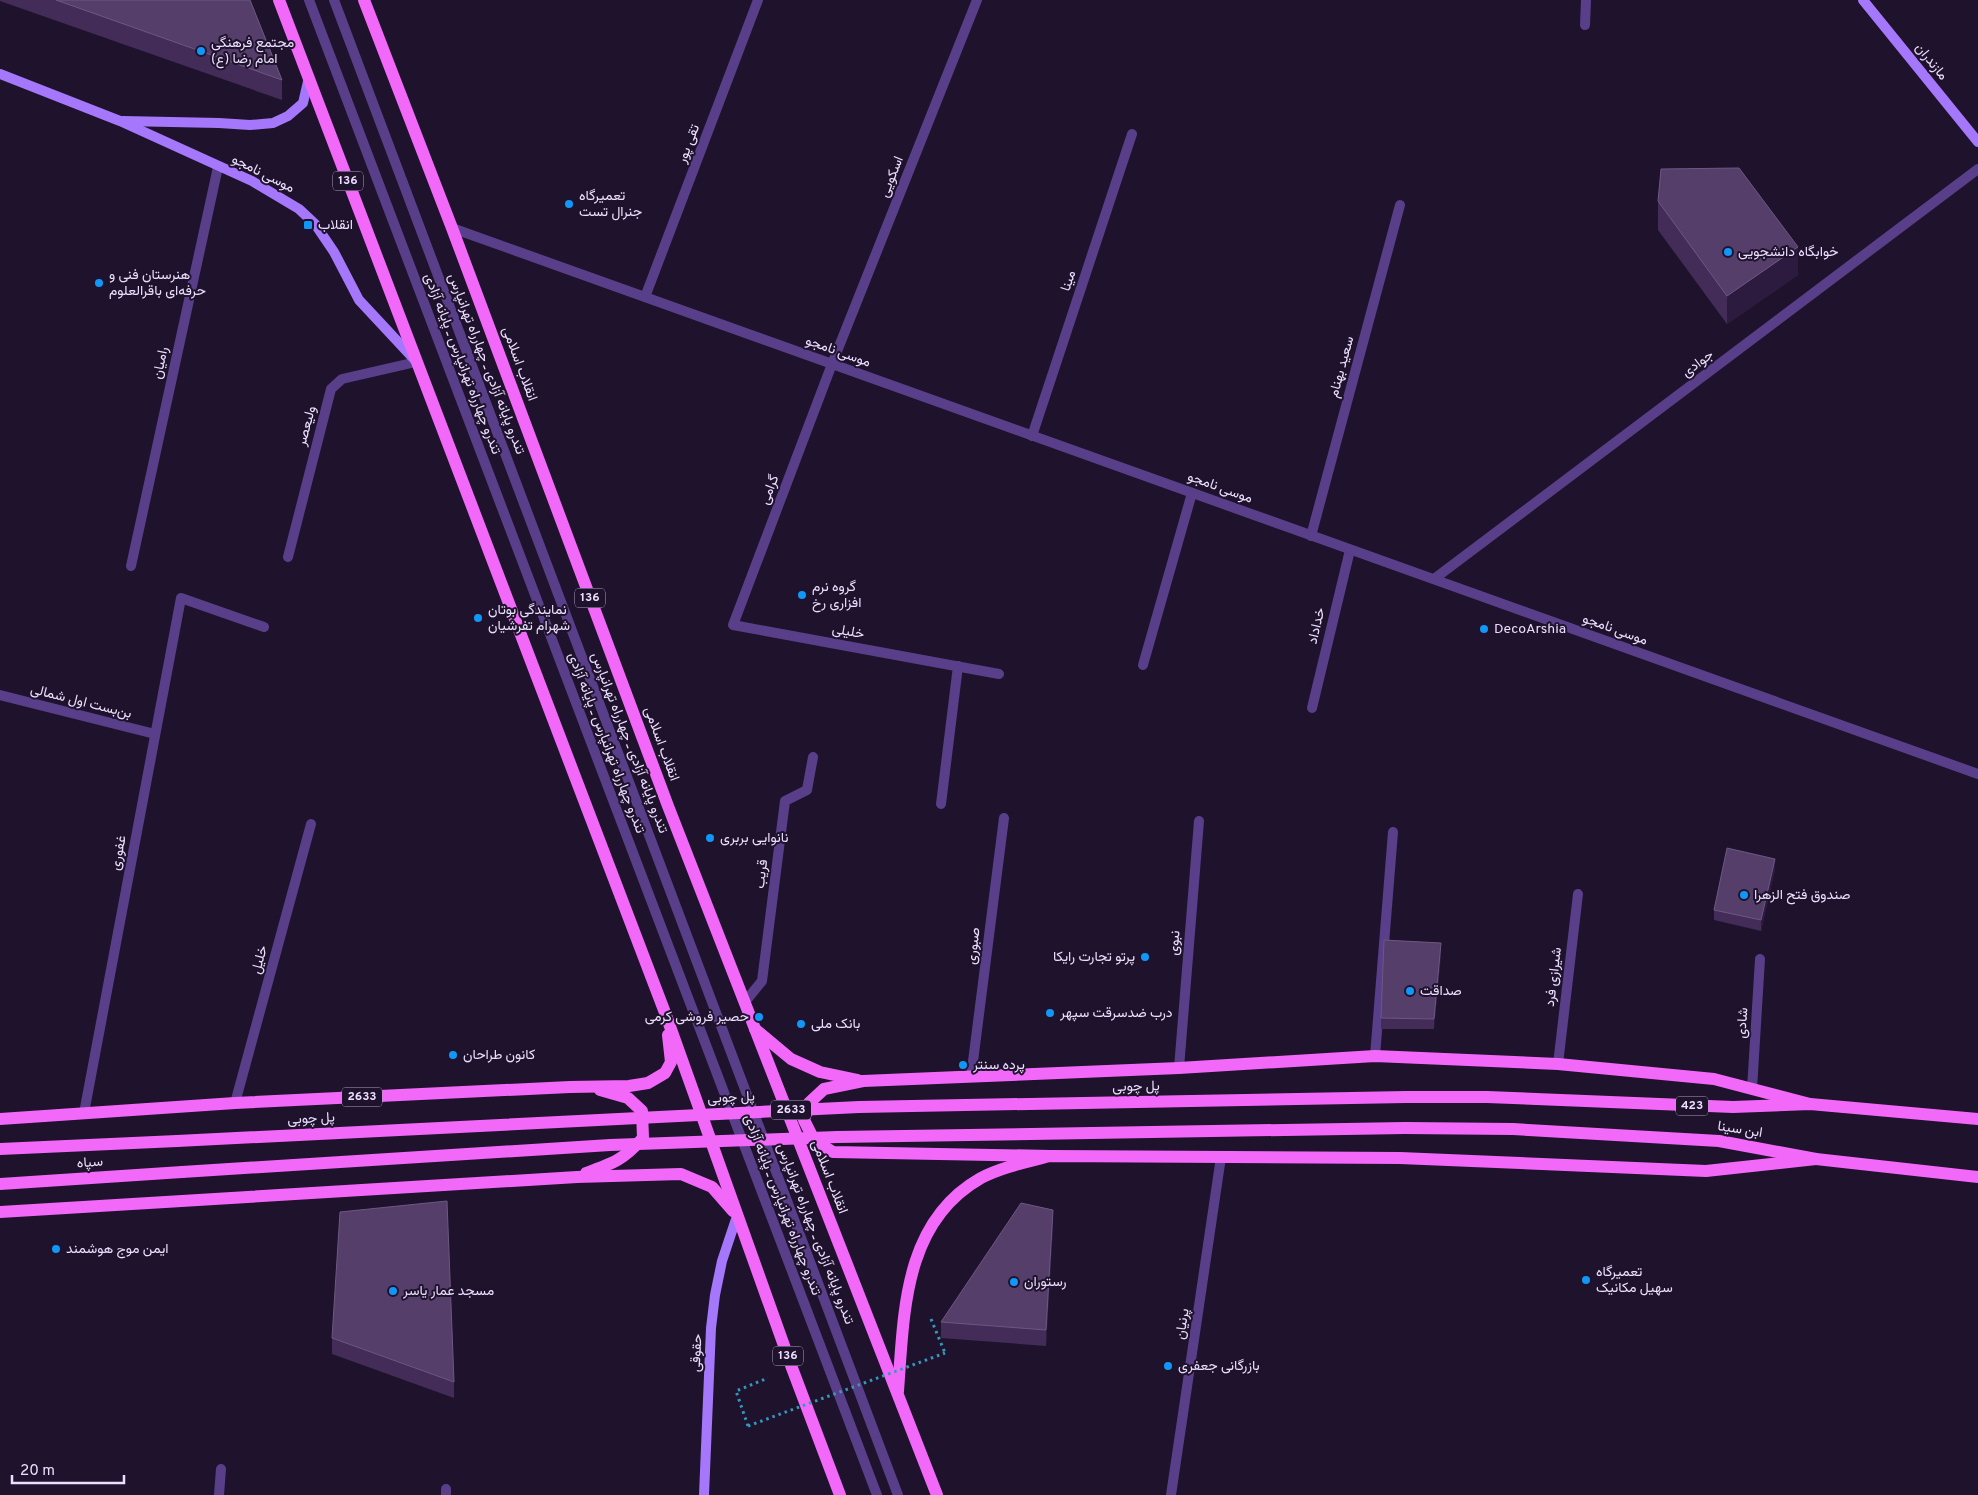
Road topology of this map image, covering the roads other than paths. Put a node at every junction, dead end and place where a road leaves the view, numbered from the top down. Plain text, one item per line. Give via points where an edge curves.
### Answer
1 (279, 0) edge
2 (309, 0) edge
3 (334, 0) edge
4 (364, 0) edge
5 (758, 0) edge
6 (977, 0) edge
7 (1586, 0) edge
8 (1863, 0) edge
9 (1585, 25) dead end
10 (0, 74) edge
11 (309, 76) junction
12 (120, 122) junction
13 (1132, 134) dead end
14 (1978, 142) edge
15 (218, 167) junction
16 (1978, 169) edge
17 (1400, 205) dead end
18 (452, 228) junction
19 (645, 297) junction
20 (416, 362) junction
21 (832, 364) junction
22 (1032, 436) junction
23 (1192, 493) junction
24 (1310, 536) junction
25 (1350, 550) junction
26 (288, 557) dead end
27 (131, 566) dead end
28 (1434, 579) junction
29 (733, 625) joint
30 (264, 627) dead end
31 (1143, 664) dead end
32 (958, 666) junction
33 (999, 674) dead end
34 (0, 696) edge
35 (1312, 708) dead end
36 (155, 734) junction
37 (813, 757) dead end
38 (1978, 774) edge
39 (941, 804) dead end
40 (1004, 818) dead end
41 (1199, 821) dead end
42 (311, 824) dead end
43 (1393, 832) dead end
44 (1578, 894) dead end
45 (1760, 959) dead end
46 (744, 1003) junction
47 (667, 1018) junction
48 (754, 1028) junction
49 (1375, 1056) junction
50 (1558, 1064) junction
51 (1179, 1068) junction
52 (971, 1077) junction
53 (863, 1080) junction
54 (570, 1087) junction
55 (1752, 1089) junction
56 (1406, 1097) joint
57 (235, 1103) junction
58 (1810, 1104) junction
59 (84, 1114) junction
60 (0, 1119) edge
61 (1978, 1119) edge
62 (177, 1141) joint
63 (0, 1149) edge
64 (1050, 1156) junction
65 (1221, 1157) junction
66 (1816, 1159) junction
67 (182, 1172) joint
68 (577, 1176) junction
69 (1978, 1177) edge
70 (0, 1184) edge
71 (0, 1212) edge
72 (737, 1216) junction
73 (898, 1395) junction
74 (221, 1469) dead end
75 (219, 1495) edge
76 (704, 1495) edge
77 (840, 1495) edge
78 (877, 1495) edge
79 (898, 1495) edge
80 (937, 1495) edge
81 (1171, 1495) edge

1 - 11 main road, 136
2 - 78 street, تندرو چهارراه تهرانپارس ـ پایانه آزادی
3 - 79 street, تندرو پایانه آزادی ـ چهارراه تهرانپارس
4 - 18 main road, انقلاب اسلامی / 136
5 - 19 street, تقی پور
6 - 21 street, اسکویی
7 - 9 street
8 - 14 main road, مازندران
10 - 12 main road, موسی نامجو
11 - 12 main road, موسی نامجو via 303,103 273,123
11 - 20 main road, 136
12 - 15 main road, موسی نامجو
13 - 22 street, مینا
15 - 20 main road, موسی نامجو via 281,197 315,224 359,300
15 - 27 street, رامیان
16 - 28 street, جوادی
17 - 24 street, سعید بهنام
18 - 19 street, موسی نامجو
18 - 46 main road, انقلاب اسلامی / 136
19 - 21 street, موسی نامجو
20 - 26 street, ولیعصر via 342,379 331,389
20 - 47 main road, 136
21 - 22 street, موسی نامجو
21 - 29 street, گرامی
22 - 23 street, موسی نامجو
23 - 24 street, موسی نامجو
23 - 31 street
24 - 25 street, موسی نامجو
25 - 28 street, موسی نامجو
25 - 35 street, خداداد
28 - 38 street, موسی نامجو
29 - 32 street, خلیلی
30 - 36 street, غفوری via 181,598
32 - 33 street, خلیلی
32 - 39 street
34 - 36 street, بن‌بست اول شمالی
36 - 59 street, غفوری
37 - 46 street, قریب via 807,790 785,801 762,981
40 - 52 street, صبوری
41 - 51 street, نبوی
42 - 57 street, خلیل
43 - 49 street
44 - 50 street, شیرازی فرد
45 - 55 street, شادی
46 - 48 main road, انقلاب اسلامی / 136
47 - 54 main road, 2633 via 670,1062 665,1073 648,1083 629,1086
47 - 72 main road, 136
48 - 53 main road via 791,1059 820,1072
48 - 73 main road, انقلاب اسلامی / 136
49 - 50 main road
49 - 51 main road
50 - 55 main road via 1714,1079
51 - 52 main road
52 - 53 main road
53 - 64 main road via 824,1089 808,1103 804,1120 814,1140 833,1152
54 - 57 main road, 2633
54 - 68 main road via 628,1098 642,1111 643,1138 628,1155
55 - 58 main road
56 - 58 main road, ابن سینا / 423 via 1487,1096 1733,1107
56 - 62 main road, پل چوبی / 2633, bridge via 859,1107
57 - 59 main road, 2633
58 - 61 main road, ابن سینا / 423
59 - 60 main road, 2633
62 - 63 main road, سپاه / 2633
64 - 65 main road
64 - 73 main road via 982,1178 957,1195 939,1216 914,1264 906,1299
65 - 66 main road via 1400,1158 1706,1171
65 - 81 street, پرنیان
66 - 67 main road, ابن سینا / 2633, bridge via 1719,1141 1513,1129 1405,1128 837,1137 620,1144
66 - 69 main road, ابن سینا
67 - 70 main road, سپاه / 2633
68 - 71 main road
68 - 72 main road via 681,1174 712,1187
72 - 76 main road, حقوقی via 722,1261 711,1328
72 - 77 main road, 136
73 - 80 main road, انقلاب اسلامی / 136
74 - 75 street

